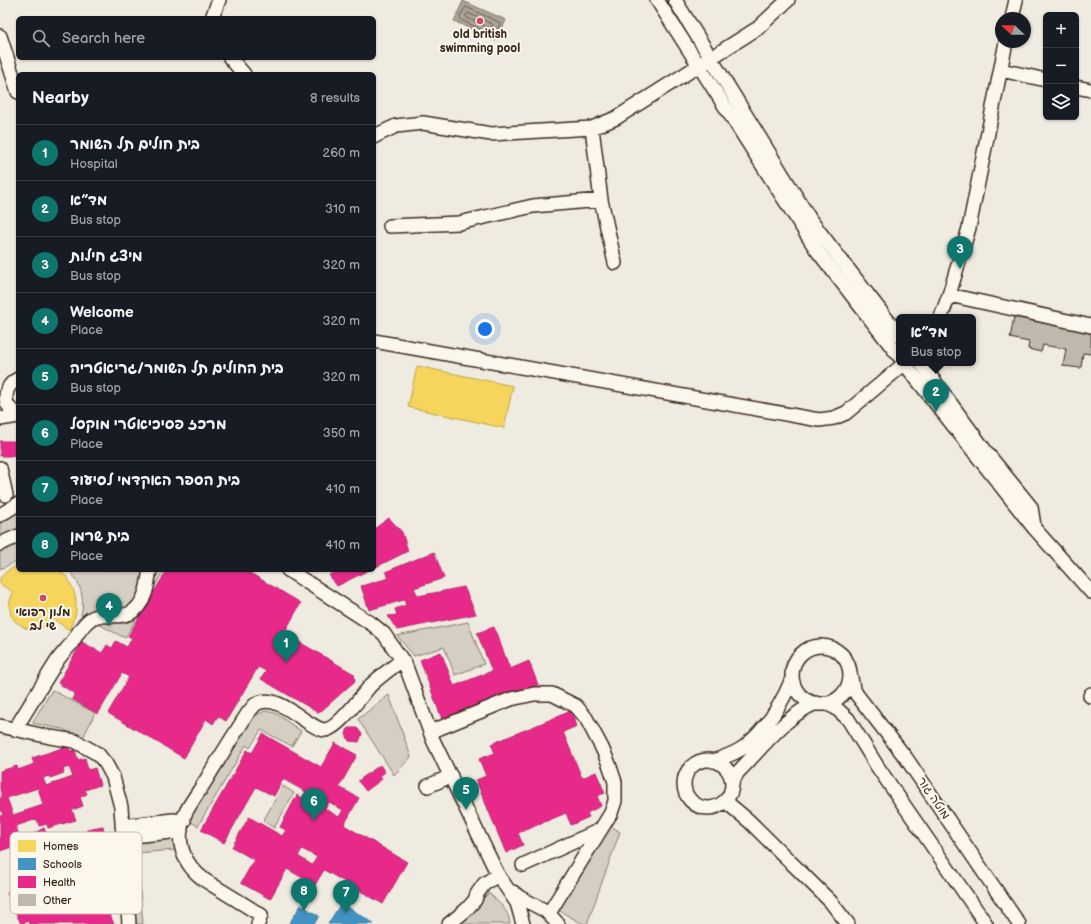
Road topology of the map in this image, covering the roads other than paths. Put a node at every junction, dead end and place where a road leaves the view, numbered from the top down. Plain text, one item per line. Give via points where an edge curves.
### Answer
1 (219, 0) edge
2 (657, 0) edge
3 (675, 0) edge
4 (788, 0) edge
5 (1016, 0) edge
6 (1013, 12) edge
7 (213, 16) edge
8 (0, 36) edge
9 (1005, 48) edge
10 (711, 58) junction
11 (232, 60) edge
12 (699, 66) junction
13 (1001, 70) junction
14 (242, 72) edge
15 (1043, 79) edge
16 (16, 86) edge
17 (1079, 88) edge
18 (1091, 90) edge
19 (592, 128) junction
20 (376, 136) edge
21 (601, 200) junction
22 (390, 226) dead end
23 (615, 263) dead end
24 (949, 295) junction
25 (941, 314) edge
26 (883, 315) junction
27 (896, 322) edge
28 (1091, 326) edge
29 (896, 331) edge
30 (376, 341) edge
31 (896, 353) edge
32 (899, 366) edge
33 (906, 366) edge
34 (923, 366) edge
35 (16, 381) edge
36 (0, 384) edge
37 (16, 413) edge
38 (16, 415) edge
39 (0, 419) edge
40 (0, 468) edge
41 (6, 495) dead end
42 (16, 505) edge
43 (0, 515) edge
44 (1034, 528) junction
45 (16, 537) edge
46 (0, 544) edge
47 (150, 572) edge
48 (291, 572) edge
49 (1091, 592) edge
50 (402, 660) junction
51 (850, 673) junction
52 (792, 679) junction
53 (820, 703) junction
54 (0, 726) edge
55 (15, 729) junction
56 (430, 732) junction
57 (713, 761) junction
58 (451, 776) junction
59 (732, 782) junction
60 (428, 786) dead end
61 (726, 801) junction
62 (183, 826) junction
63 (600, 830) junction
64 (122, 832) joint
65 (523, 865) dead end
66 (498, 875) junction
67 (507, 887) junction
68 (128, 914) edge
69 (550, 917) edge
70 (523, 922) edge
71 (129, 924) edge
72 (258, 924) edge
73 (449, 924) edge
74 (848, 924) edge
75 (986, 924) edge
76 (1019, 924) edge

1 - 7 street
2 - 12 street
3 - 10 street
4 - 10 street via 758,28
5 - 6 street
8 - 16 street
9 - 13 street
10 - 12 street
10 - 26 street via 811,221
11 - 14 street
12 - 19 street via 616,118
12 - 31 street via 816,249
13 - 15 street
13 - 24 street via 968,228
17 - 18 street
19 - 20 street via 491,134 423,123 396,126
19 - 21 street
21 - 22 street via 533,206 459,223
21 - 23 street
24 - 25 street
24 - 28 street
26 - 27 street
26 - 29 street
30 - 32 street via 819,420 846,413
33 - 44 street
34 - 44 street via 987,453 1031,507
35 - 36 street
35 - 37 street via 7,389 6,398 9,407
38 - 39 street
40 - 41 street
42 - 43 street
44 - 49 street
45 - 46 street
47 - 55 street via 144,598 132,612 118,617 97,616 86,622 58,660
48 - 50 street via 372,624 384,634
50 - 56 street
50 - 62 street via 372,685 347,714 328,730 314,726 270,701 255,704 185,814
51 - 52 street, מוטה גור via 840,652 827,646 818,646 801,654 795,662
51 - 53 street via 847,688 838,699
51 - 76 street, מוטה גור via 857,695 906,758
52 - 53 street via 804,698
52 - 57 street, מוטה גור via 779,706 762,729 745,746
53 - 59 street via 805,708 789,720 738,772
53 - 75 street via 836,708 848,719 877,766
54 - 55 street
55 - 64 street via 75,741 98,754 113,777 120,807
56 - 58 street
56 - 63 street via 512,699 534,694 552,694 576,706 586,718 602,748 615,782 615,800 611,813
57 - 59 street via 727,769
57 - 61 street via 703,761 692,768 686,776 686,791 690,800 703,808 717,806
58 - 60 street
58 - 66 street
59 - 61 street via 732,789
61 - 74 street via 830,901
62 - 64 street
62 - 72 street via 181,847 189,864 199,876 261,915
63 - 65 street
63 - 69 street
66 - 67 street
66 - 73 street via 484,884 466,910
67 - 69 street
67 - 70 street via 518,903
68 - 71 street
69 - 70 street via 531,910

